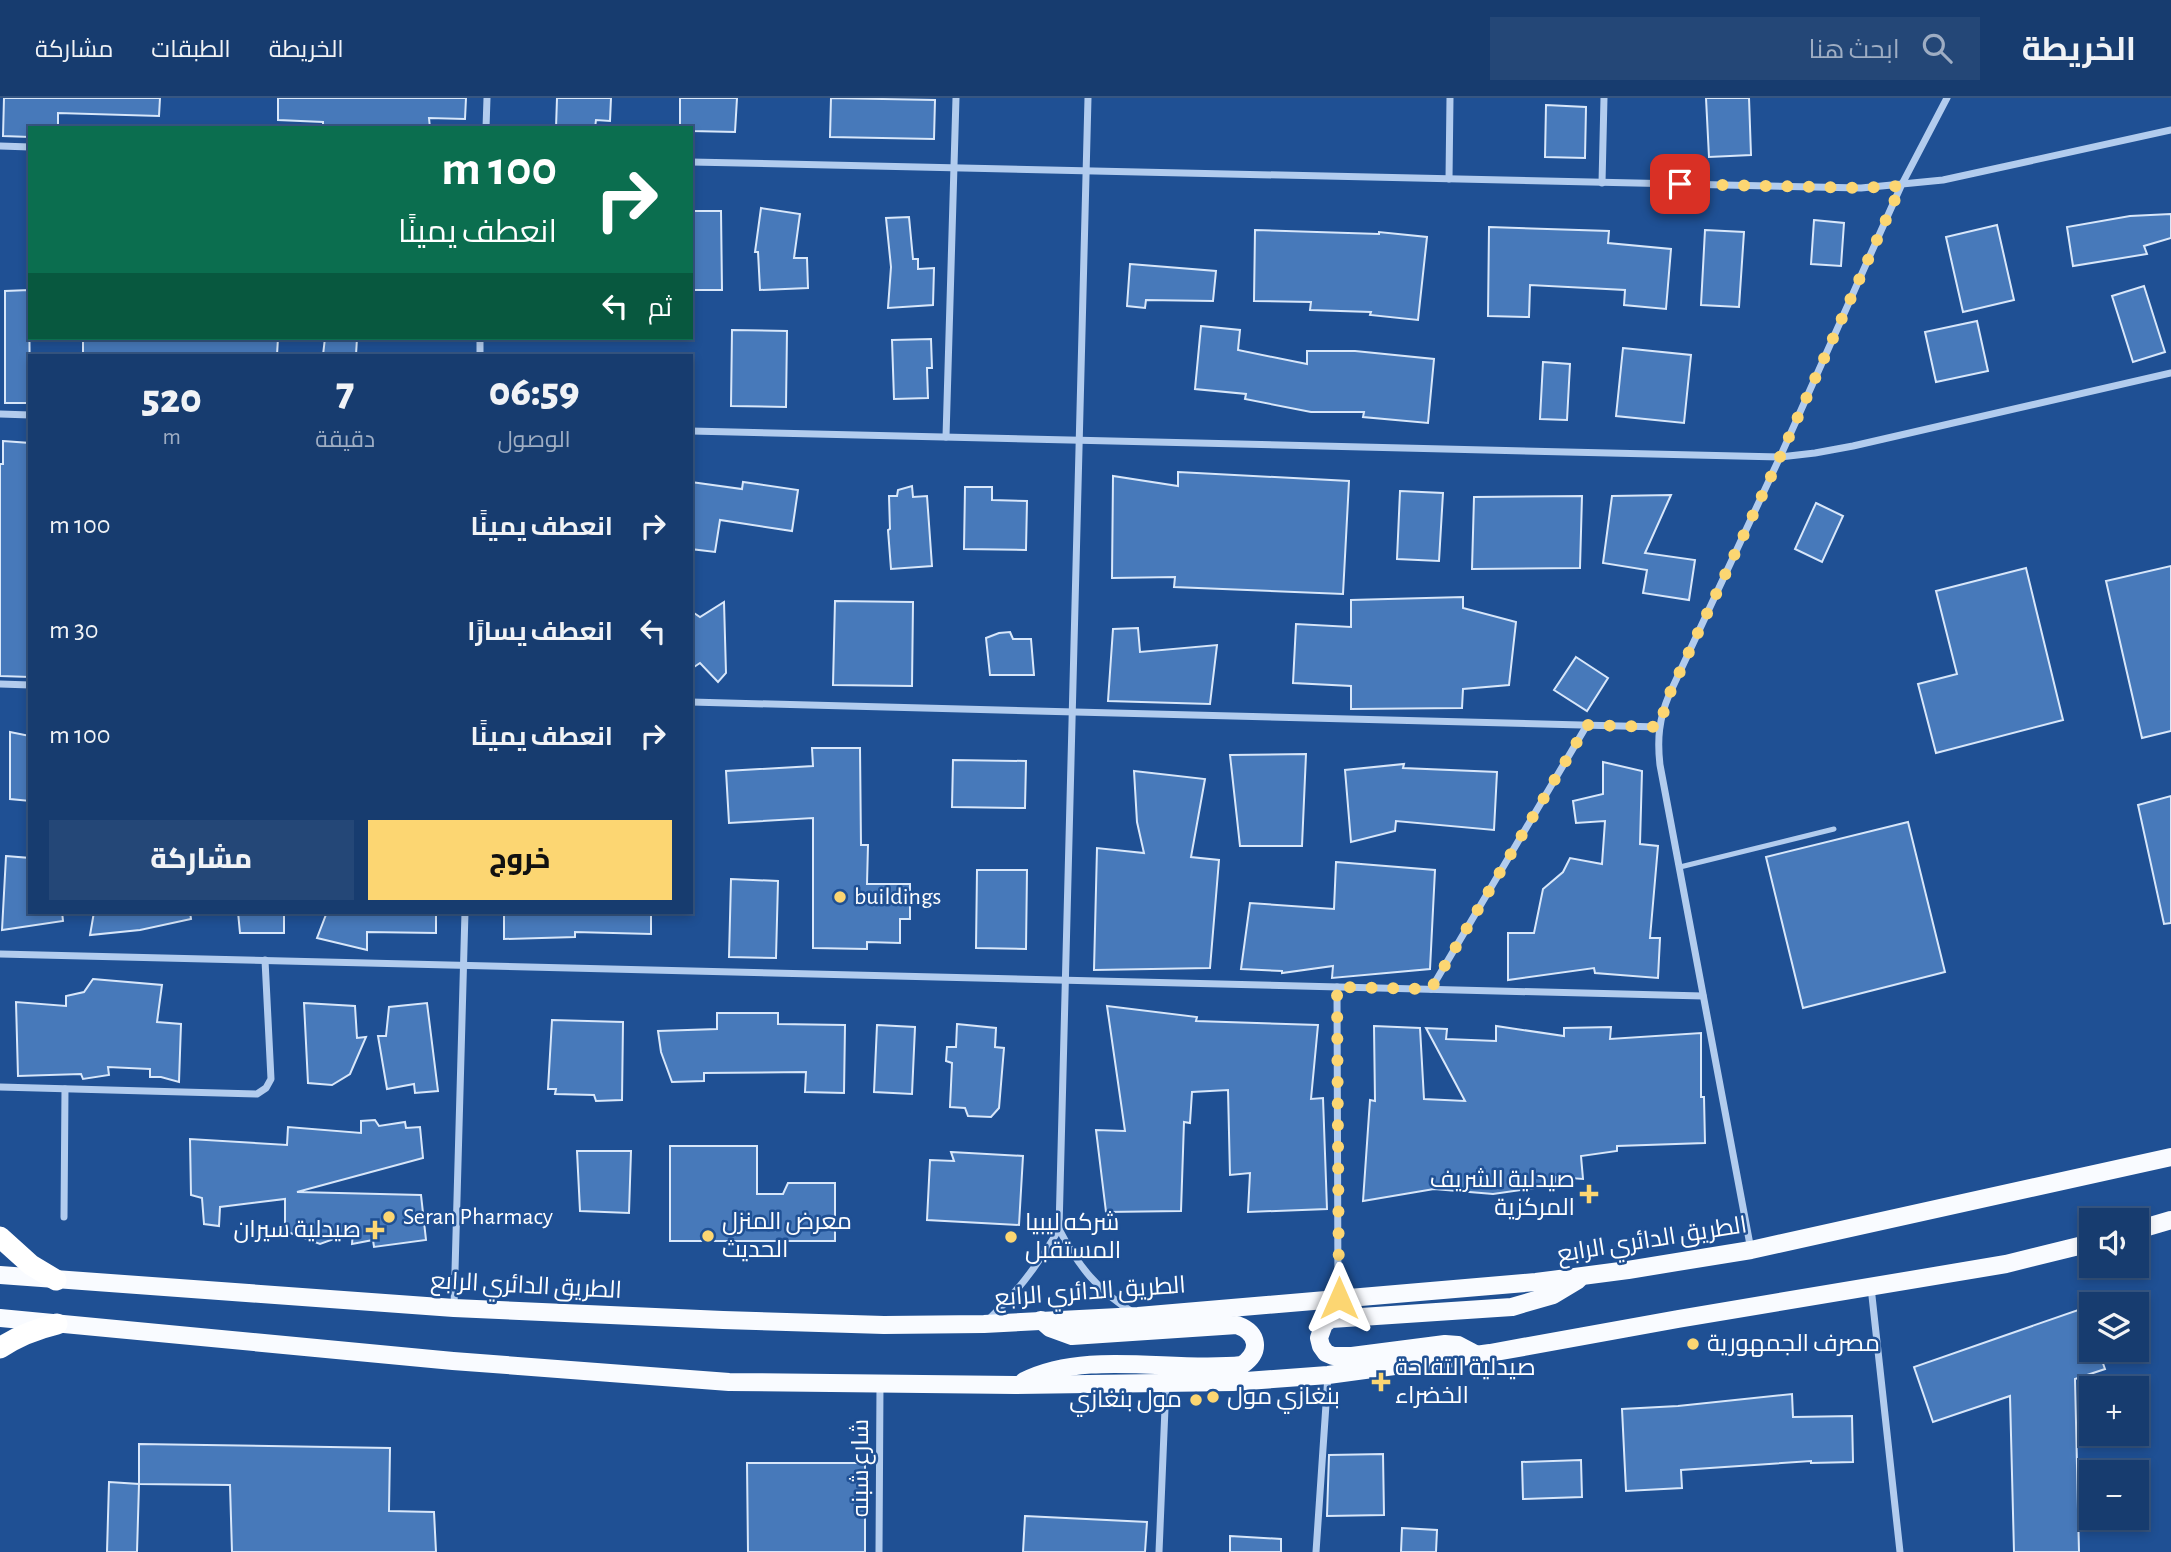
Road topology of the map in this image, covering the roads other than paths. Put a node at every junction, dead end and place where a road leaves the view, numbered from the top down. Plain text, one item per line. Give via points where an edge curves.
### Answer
1 (487, 98) edge
2 (956, 98) edge
3 (1088, 98) edge
4 (1450, 98) edge
5 (1604, 98) edge
6 (1947, 98) edge
7 (486, 126) edge
8 (2171, 130) edge
9 (0, 146) edge
10 (28, 147) edge
11 (693, 162) edge
12 (954, 167) junction
13 (1086, 171) junction
14 (1449, 179) junction
15 (1602, 183) junction
16 (1901, 186) junction
17 (2171, 373) edge
18 (0, 414) edge
19 (28, 415) edge
20 (693, 431) edge
21 (946, 437) junction
22 (1079, 440) junction
23 (1780, 457) junction
24 (0, 684) edge
25 (28, 685) edge
26 (693, 702) edge
27 (1072, 712) junction
28 (1587, 725) junction
29 (1659, 727) junction
30 (1834, 829) dead end
31 (1680, 867) junction
32 (465, 914) edge
33 (0, 954) edge
34 (265, 960) junction
35 (463, 965) junction
36 (1065, 980) junction
37 (1337, 987) junction
38 (1431, 989) junction
39 (1703, 996) junction
40 (0, 1087) edge
41 (65, 1089) junction
42 (2171, 1157) edge
43 (64, 1217) dead end
44 (2171, 1220) edge
45 (2149, 1226) edge
46 (1059, 1229) junction
47 (0, 1237) edge
48 (2079, 1246) edge
49 (1751, 1250) junction
50 (0, 1275) edge
51 (1584, 1276) junction
52 (56, 1280) junction
53 (1871, 1286) junction
54 (1339, 1298) junction
55 (454, 1308) junction
56 (1138, 1316) junction
57 (0, 1318) edge
58 (1041, 1321) junction
59 (57, 1324) junction
60 (984, 1324) junction
61 (0, 1348) edge
62 (1477, 1355) junction
63 (1328, 1375) junction
64 (1166, 1383) junction
65 (880, 1384) junction
66 (1015, 1385) junction
67 (879, 1552) edge
68 (1158, 1552) edge
69 (1317, 1552) edge
70 (1900, 1552) edge

1 - 7 street
2 - 12 street
3 - 13 street
4 - 14 street
5 - 15 street
6 - 16 street
8 - 16 street
9 - 10 street
11 - 12 street
12 - 13 street
12 - 21 street
13 - 14 street
13 - 22 street
14 - 15 street
15 - 16 street
16 - 23 street
17 - 23 street via 1853,446
18 - 19 street
20 - 21 street
21 - 22 street
22 - 23 street
22 - 27 street
23 - 29 street via 1669,695
24 - 25 street
26 - 27 street
27 - 28 street
27 - 36 street
28 - 29 street
28 - 38 street
29 - 31 street via 1660,765
30 - 31 lane
31 - 39 street
32 - 35 street
33 - 34 street
34 - 35 street
34 - 41 street via 271,1079 257,1094
35 - 36 street
35 - 55 street
36 - 37 street
36 - 46 street
37 - 38 street
37 - 54 street
38 - 39 street
39 - 49 street
40 - 41 street
41 - 43 street
42 - 49 main road, الطريق الدائري الرابع
44 - 45 main road
46 - 56 street via 1076,1260 1103,1292
46 - 60 street via 1018,1289
47 - 52 highway
48 - 53 main road via 2006,1264
49 - 51 main road, الطريق الدائري الرابع
50 - 52 main road, الطريق الدائري الرابع
51 - 54 main road, الطريق الدائري الرابع
51 - 62 main road via 1553,1295 1512,1307 1331,1319 1319,1338 1326,1353 1333,1356 1445,1344
52 - 55 main road, الطريق الدائري الرابع
53 - 62 main road
53 - 70 street
54 - 56 main road, الطريق الدائري الرابع
55 - 60 main road, الطريق الدائري الرابع via 857,1324
56 - 58 main road, الطريق الدائري الرابع
57 - 59 main road
58 - 60 main road, الطريق الدائري الرابع
58 - 66 main road via 1061,1333 1084,1336 1237,1325 1252,1335 1254,1352 1242,1365 1079,1365
59 - 61 highway via 36,1329
59 - 65 main road via 729,1382
62 - 63 main road
63 - 64 main road
63 - 69 street
64 - 66 main road
64 - 68 street
65 - 66 main road
65 - 67 street, شارع شبنه

